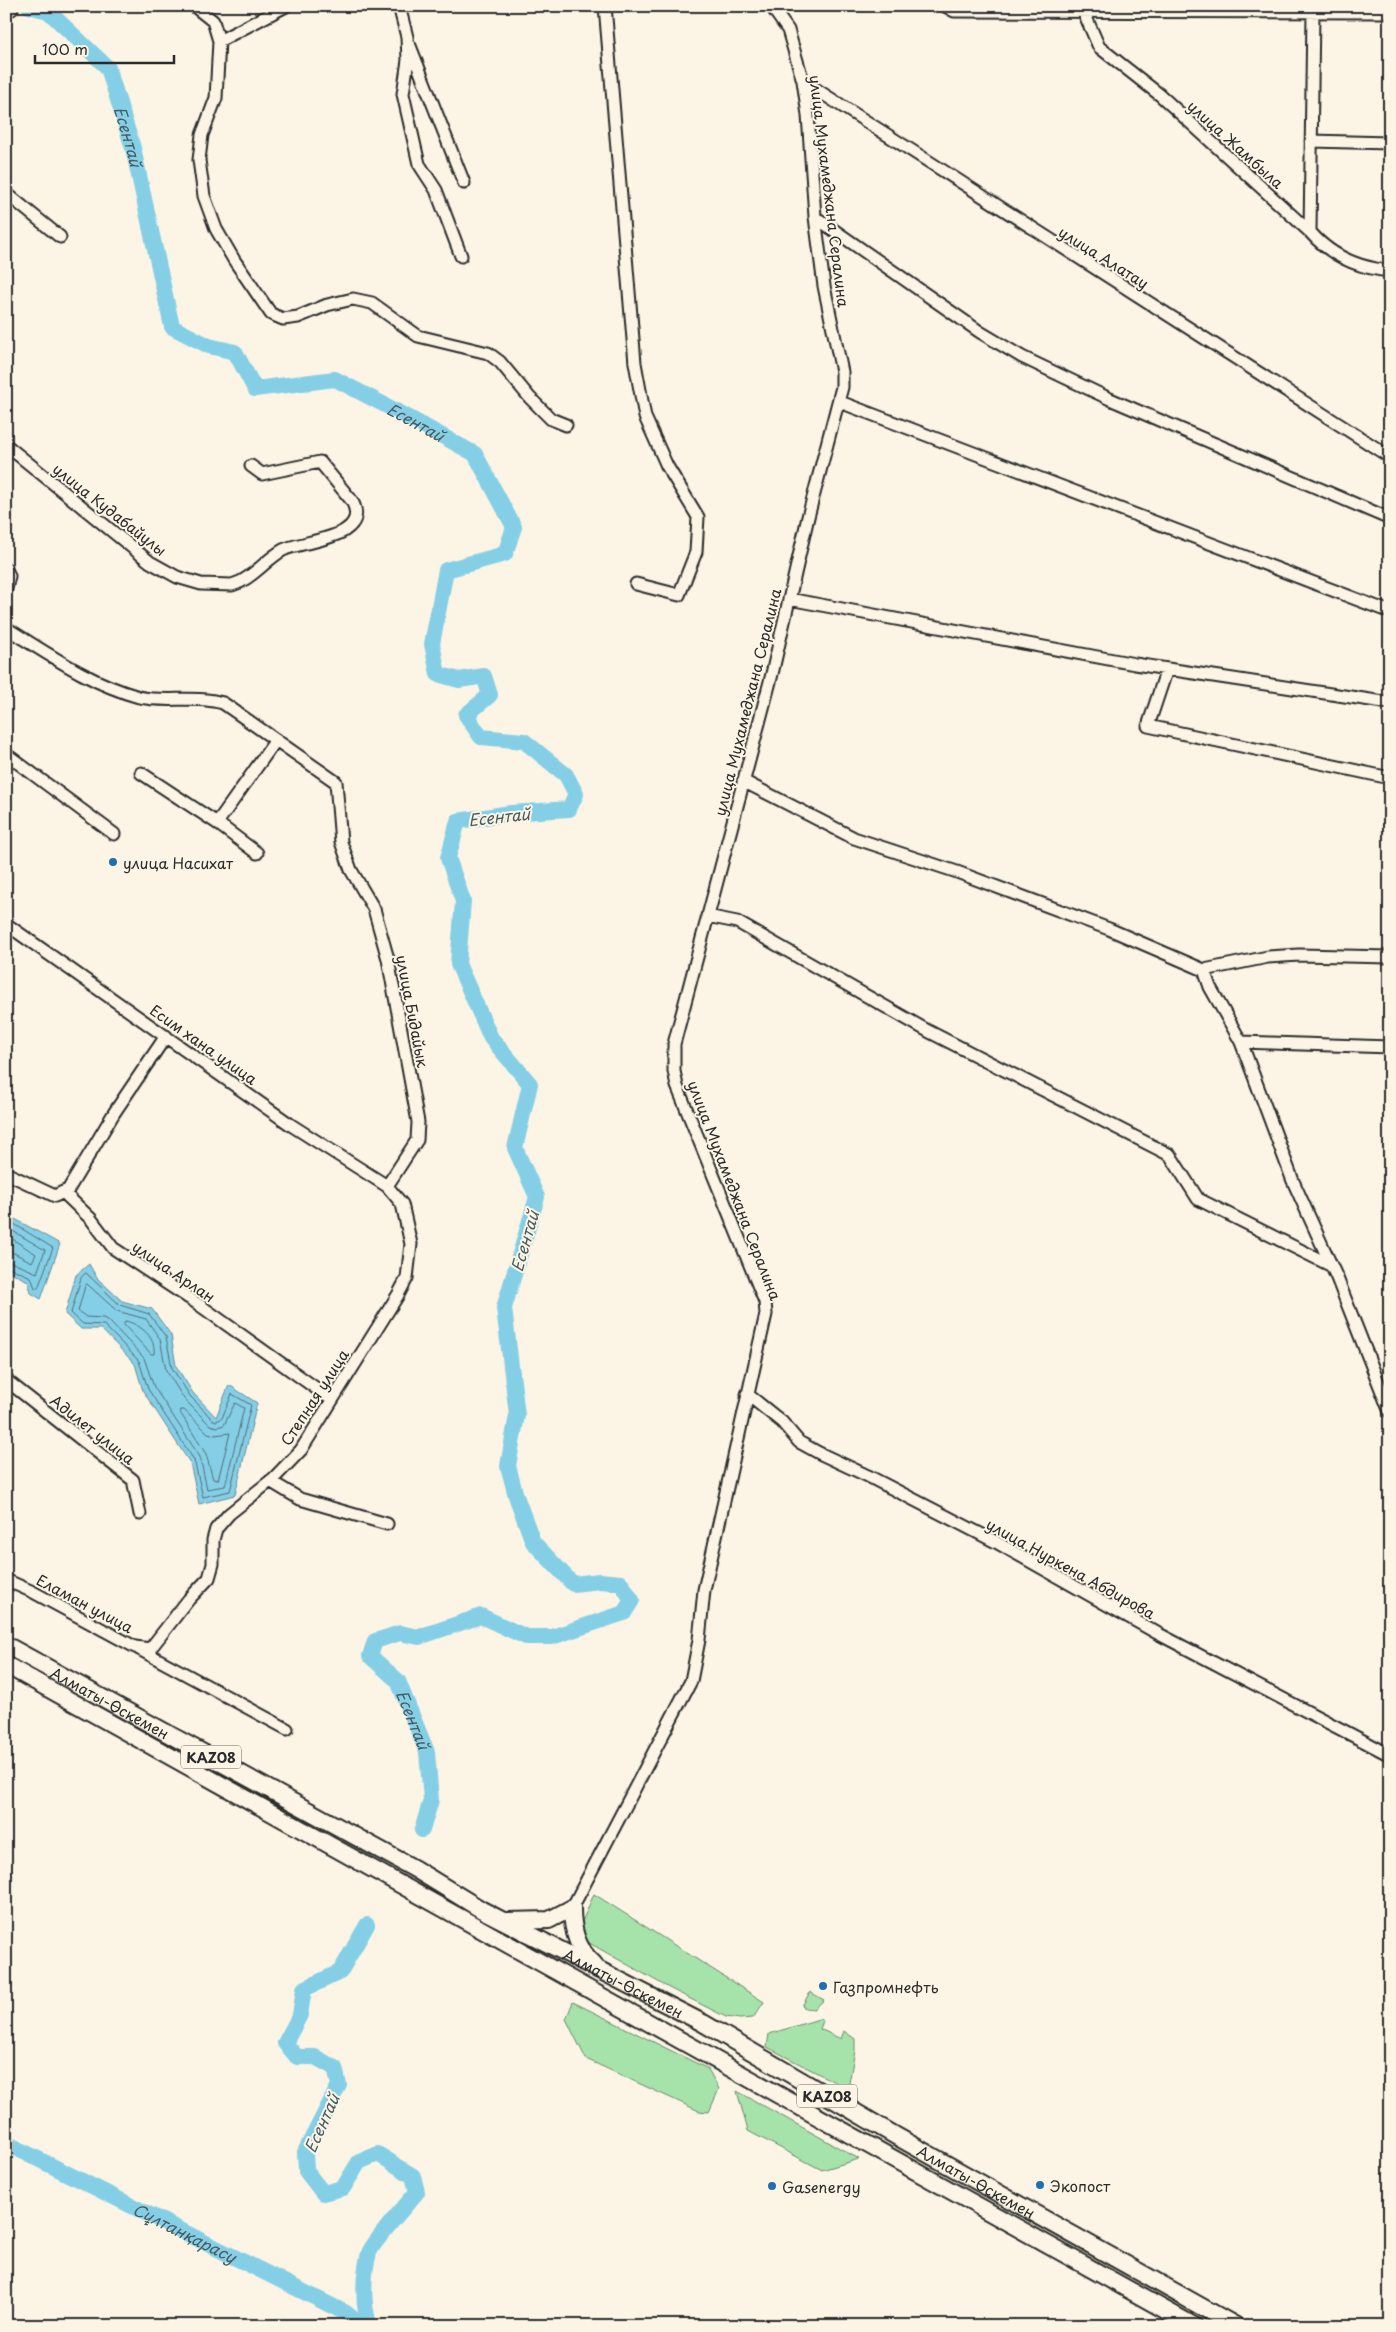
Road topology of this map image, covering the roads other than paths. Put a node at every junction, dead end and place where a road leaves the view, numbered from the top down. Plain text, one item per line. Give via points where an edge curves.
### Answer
1 (194, 6) edge
2 (286, 6) edge
3 (399, 6) edge
4 (606, 6) edge
5 (771, 6) edge
6 (945, 6) edge
7 (1082, 9) edge
8 (1313, 12) junction
9 (1390, 12) edge
10 (407, 37) junction
11 (219, 41) junction
12 (803, 81) junction
13 (1311, 142) junction
14 (1390, 142) edge
15 (464, 183) dead end
16 (6, 193) edge
17 (816, 217) junction
18 (1310, 232) junction
19 (60, 237) dead end
20 (461, 256) dead end
21 (1390, 271) edge
22 (840, 402) junction
23 (566, 425) dead end
24 (6, 445) edge
25 (1390, 457) edge
26 (250, 466) dead end
27 (1390, 519) edge
28 (8, 572) edge
29 (636, 584) dead end
30 (6, 589) edge
31 (789, 599) junction
32 (1390, 612) edge
33 (6, 628) edge
34 (1166, 669) junction
35 (1390, 703) edge
36 (276, 740) junction
37 (6, 754) edge
38 (141, 773) dead end
39 (1390, 778) edge
40 (743, 781) junction
41 (217, 823) junction
42 (114, 834) dead end
43 (257, 853) dead end
44 (707, 916) junction
45 (6, 924) edge
46 (1390, 957) edge
47 (1204, 970) junction
48 (166, 1036) junction
49 (1241, 1042) junction
50 (1390, 1047) edge
51 (6, 1173) edge
52 (387, 1186) junction
53 (62, 1192) junction
54 (1330, 1265) junction
55 (6, 1380) edge
56 (747, 1394) junction
57 (331, 1399) junction
58 (1390, 1412) edge
59 (270, 1481) junction
60 (140, 1514) dead end
61 (387, 1524) dead end
62 (6, 1580) edge
63 (6, 1645) edge
64 (135, 1647) junction
65 (150, 1649) joint
66 (6, 1665) edge
67 (286, 1729) dead end
68 (1390, 1755) edge
69 (572, 1908) junction
70 (504, 1921) junction
71 (603, 1972) junction
72 (1194, 2326) edge
73 (1236, 2326) edge

1 - 11 street via 214,21
2 - 11 street
3 - 10 street
4 - 29 street via 634,363 649,427 666,466 698,517 696,552 679,595
5 - 12 street, улица Мухамеджана Сералина via 788,30
6 - 7 street via 954,11
7 - 8 street
7 - 18 street, улица Жамбыла via 1098,47 1160,95
8 - 9 street
8 - 13 street
10 - 15 street
10 - 20 street via 408,60 402,94 419,164 436,190
11 - 23 street via 216,98 202,136 199,160 201,185 216,229 271,314 283,320 298,318 353,298 372,303 418,336 488,353 551,419
12 - 17 street, улица Мухамеджана Сералина
12 - 25 street, улица Алатау
13 - 14 street
13 - 18 street
16 - 19 street
17 - 22 street, улица Мухамеджана Сералина via 824,286 842,372
17 - 27 street via 980,332 1022,357 1110,399
18 - 21 street, улица Жамбыла via 1322,246 1348,261
22 - 31 street, улица Мухамеджана Сералина
22 - 32 street
24 - 26 street, улица Кудабайулы via 150,562 176,577 202,584 232,584 250,577 282,551 333,536 353,524 356,517 352,501 320,462 262,474
28 - 30 street
31 - 34 street
31 - 40 street, улица Мухамеджана Сералина
33 - 36 street via 90,680 141,697 209,699 223,703
34 - 35 street
34 - 39 street via 1148,726
36 - 41 street
36 - 52 street, улица Бидайык via 336,782 341,842 351,870 374,909 388,959 418,1122 417,1140
37 - 42 street
38 - 41 street
40 - 44 street, улица Мухамеджана Сералина
40 - 47 street via 854,838 1082,919
41 - 43 street
44 - 54 street via 737,922 928,1031 1170,1155 1198,1199
44 - 56 street, улица Мухамеджана Сералина via 674,1044 674,1071 677,1086 765,1302 766,1314
45 - 48 street, Есим хана улица
46 - 47 street via 1268,956
47 - 49 street
48 - 52 street, Есим хана улица via 291,1124
48 - 53 street via 114,1113 68,1190
49 - 50 street
49 - 54 street via 1292,1181
51 - 53 street via 55,1196
52 - 57 street, Степная улица via 402,1204 407,1222 411,1244 407,1278
53 - 57 street, улица Арлан via 91,1218 114,1248
54 - 58 street
55 - 60 street, Адилет улица via 133,1480
56 - 68 street, улица Нуркена Абдирова via 812,1450 996,1542 1158,1633
56 - 69 street, улица Мухамеджана Сералина via 704,1590 691,1681
57 - 59 street, Степная улица via 301,1450
59 - 61 street via 300,1499
59 - 65 street, Степная улица via 229,1514 216,1530 209,1578 188,1599
62 - 64 street, Еламан улица
63 - 70 highway, Алматы-Өскемен / KAZ08
64 - 65 street, Еламан улица
64 - 67 street
66 - 72 highway, Алматы-Өскемен / KAZ08
69 - 70 highway via 549,1920
69 - 71 highway via 576,1941
70 - 71 highway, Алматы-Өскемен / KAZ08
71 - 73 highway, Алматы-Өскемен / KAZ08 via 703,2023 896,2136

